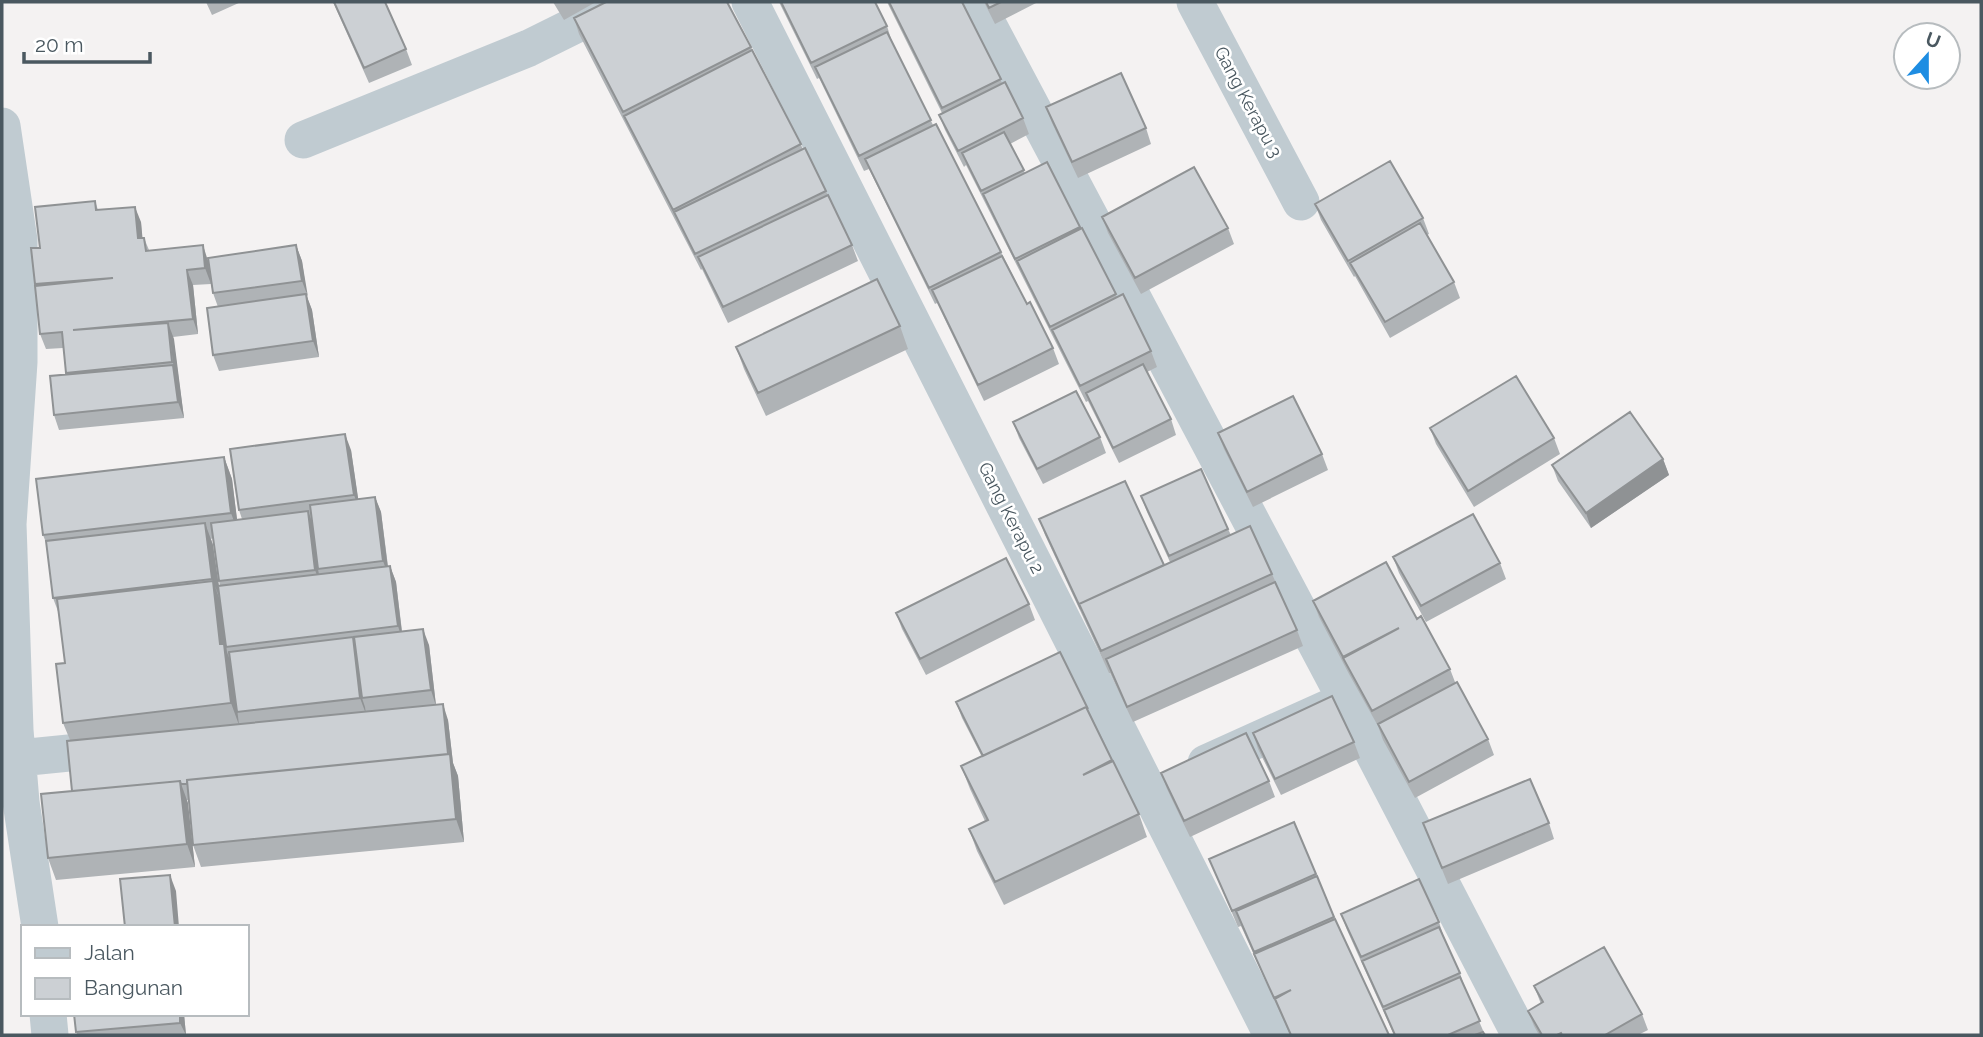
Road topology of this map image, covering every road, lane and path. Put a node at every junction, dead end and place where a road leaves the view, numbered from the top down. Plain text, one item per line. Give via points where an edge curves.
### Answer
1 (622, 2) edge
2 (750, 2) edge
3 (976, 2) edge
4 (1195, 2) edge
5 (2, 126) edge
6 (303, 140) dead end
7 (1301, 202) dead end
8 (1346, 700) junction
9 (157, 744) edge
10 (19, 758) junction
11 (1148, 789) junction
12 (13, 803) edge
13 (40, 925) edge
14 (48, 1016) edge
15 (50, 1035) edge
16 (1272, 1035) edge
17 (1520, 1035) edge

1 - 6 street via 529,48
2 - 11 street, Gang Kerapu 2
3 - 8 street
4 - 7 street, Gang Kerapu 3
5 - 10 street via 19,240 19,362 8,524
8 - 11 street
8 - 17 street
9 - 10 street
10 - 12 street
11 - 16 street, Gang Kerapu 2
12 - 13 street
14 - 15 street

